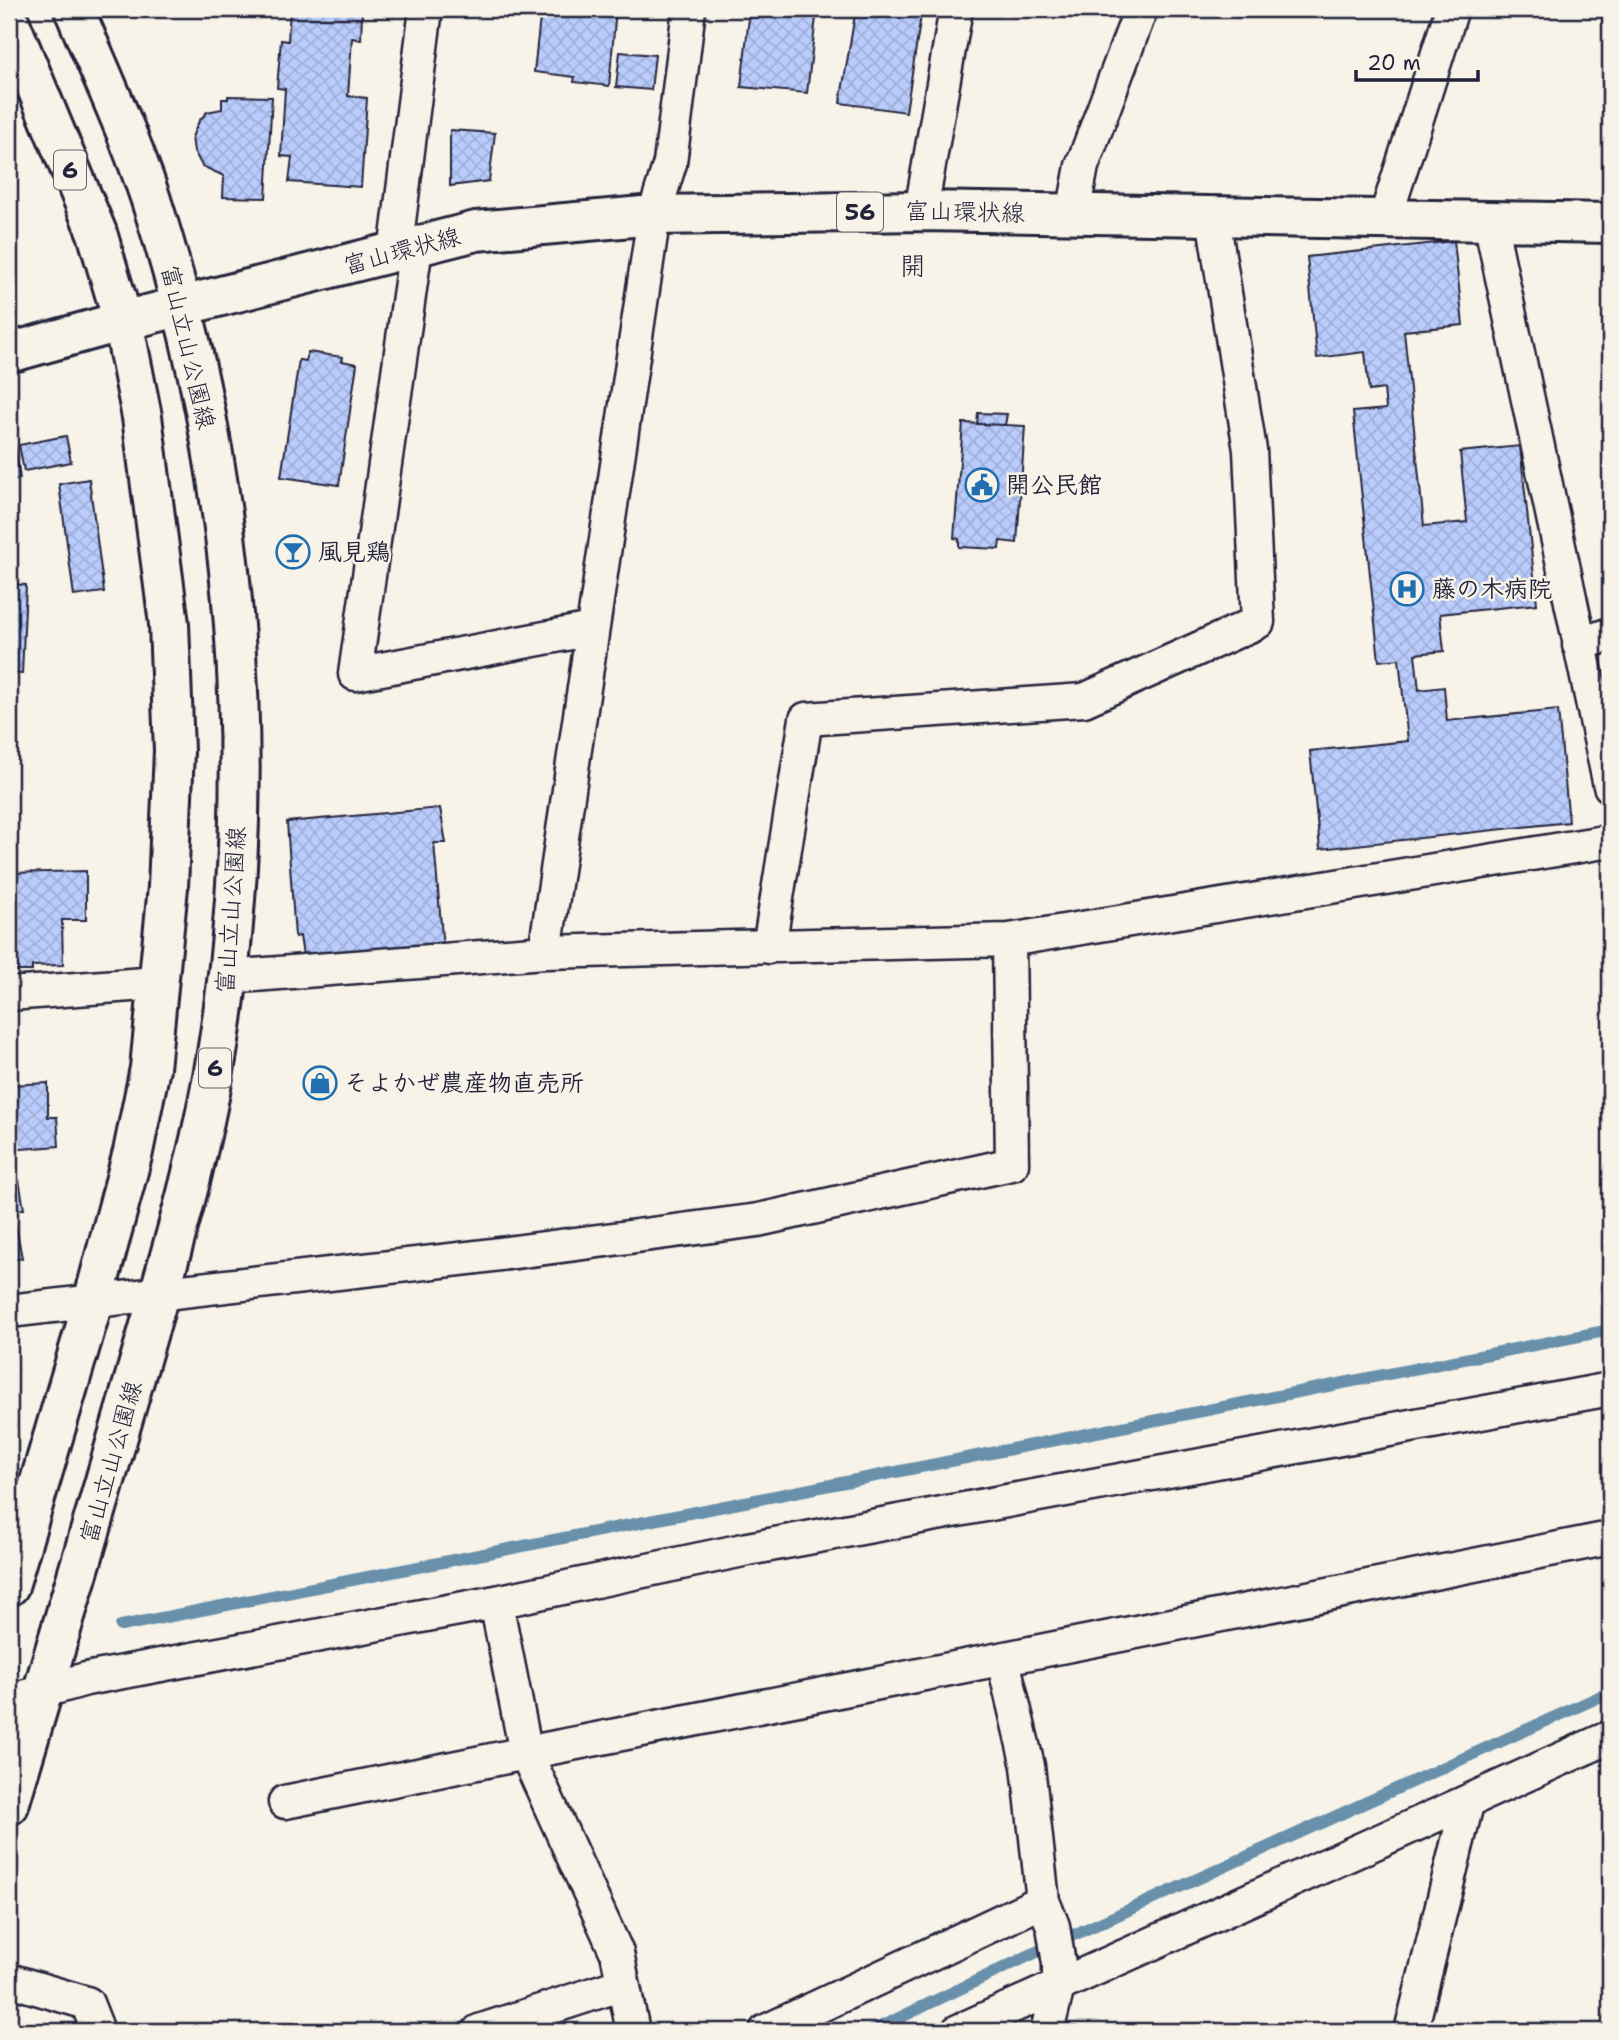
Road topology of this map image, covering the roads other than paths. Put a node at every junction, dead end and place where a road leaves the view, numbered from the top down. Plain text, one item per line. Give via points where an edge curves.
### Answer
1 (74, 9) edge
2 (426, 9) edge
3 (690, 9) edge
4 (956, 9) edge
5 (1142, 9) edge
6 (1452, 9) edge
7 (9, 21) edge
8 (921, 211) junction
9 (1073, 214) junction
10 (654, 215) junction
11 (1213, 217) junction
12 (1385, 219) junction
13 (1490, 221) junction
14 (1610, 223) edge
15 (406, 250) junction
16 (182, 307) junction
17 (122, 321) junction
18 (9, 354) edge
19 (592, 629) junction
20 (1610, 634) edge
21 (1579, 645) junction
22 (1610, 786) edge
23 (1610, 841) edge
24 (1009, 940) junction
25 (769, 947) junction
26 (545, 952) junction
27 (228, 977) junction
28 (158, 983) junction
29 (9, 993) edge
30 (160, 1293) junction
31 (93, 1302) junction
32 (9, 1311) edge
33 (1610, 1390) edge
34 (1610, 1538) edge
35 (9, 1586) edge
36 (496, 1602) junction
37 (1003, 1660) junction
38 (26, 1696) edge
39 (1610, 1737) edge
40 (526, 1753) junction
41 (285, 1801) dead end
42 (1467, 1804) junction
43 (9, 1805) edge
44 (1043, 1901) junction
45 (9, 1980) edge
46 (1059, 1983) junction
47 (623, 1984) junction
48 (97, 2031) edge
49 (479, 2031) edge
50 (633, 2031) edge
51 (766, 2031) edge
52 (958, 2031) edge
53 (1048, 2031) edge
54 (1411, 2031) edge

1 - 16 main road, 富山立山公園線 / 6 via 156,213
2 - 15 street
3 - 10 street via 670,163
4 - 8 street
5 - 9 street via 1082,166
6 - 12 street
7 - 17 main road, 6 via 97,233
8 - 9 main road, 富山環状線 / 56
8 - 10 main road, 富山環状線 / 56
9 - 11 main road, 富山環状線 / 56
10 - 15 main road, 富山環状線 / 56 via 476,231
10 - 19 street
11 - 12 main road, 富山環状線 / 56
11 - 25 street via 1250,450 1258,622 1084,700 806,719
12 - 13 main road, 富山環状線 / 56
13 - 14 main road, 富山環状線 / 56
13 - 21 street
15 - 16 main road, 富山環状線 / 56
15 - 19 street via 355,674
16 - 17 main road, 富山環状線 / 56
16 - 27 main road, 富山立山公園線 / 6 via 217,482 236,672 237,864
17 - 18 main road, 富山環状線
17 - 28 main road, 6 via 142,417 169,624 174,751
19 - 26 street
20 - 21 street
21 - 22 street
23 - 24 street
24 - 25 street
24 - 30 street via 1012,1164 758,1220
25 - 26 street
26 - 27 street
27 - 30 main road, 富山立山公園線 / 6 via 200,1149
28 - 29 street
28 - 31 main road, 6 via 150,1069
30 - 31 street
30 - 38 main road, 富山立山公園線 / 6
31 - 32 street
31 - 35 main road, 6
33 - 36 street via 748,1549
34 - 37 street
36 - 38 street via 86,1679
36 - 40 street
37 - 40 street
37 - 44 street via 1028,1766
38 - 43 main road, 富山立山公園線 / 6
39 - 42 street
40 - 41 street
40 - 47 street via 617,1953
42 - 46 street
42 - 54 street
44 - 46 street via 1053,1926
44 - 51 street
45 - 48 street via 87,2003
46 - 52 street
46 - 53 street
47 - 49 street
47 - 50 street

